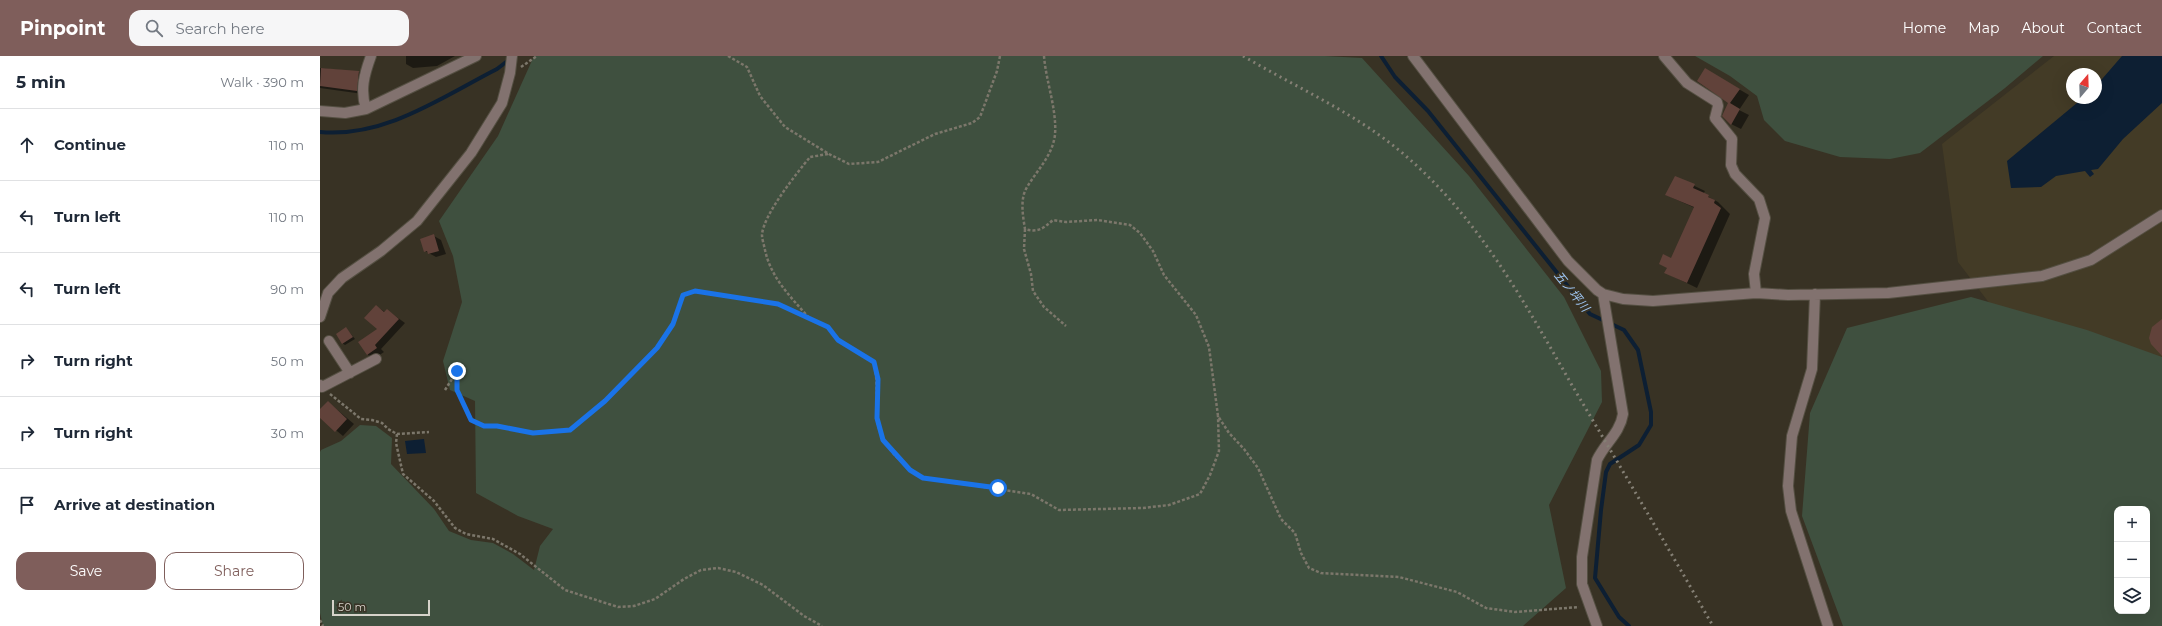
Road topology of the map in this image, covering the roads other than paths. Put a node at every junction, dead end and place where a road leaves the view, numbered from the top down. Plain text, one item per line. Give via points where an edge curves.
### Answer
1 (371, 56) edge
2 (476, 56) edge
3 (512, 56) edge
4 (1413, 56) edge
5 (1664, 56) edge
6 (366, 109) junction
7 (320, 111) edge
8 (2162, 215) edge
9 (324, 292) edge
10 (1756, 293) junction
11 (1603, 294) junction
12 (1815, 294) junction
13 (320, 318) edge
14 (329, 341) dead end
15 (376, 359) dead end
16 (350, 372) junction
17 (321, 386) edge
18 (1597, 626) edge
19 (1828, 626) edge

1 - 6 street via 363,81 362,96
2 - 6 street
3 - 9 street via 502,103 471,153 417,221
4 - 11 street via 1568,261 1586,281
5 - 10 street via 1687,83 1717,102 1715,118 1732,139 1733,170 1754,193 1763,209 1765,218 1754,274
6 - 7 street via 345,113
8 - 12 street via 2091,260 2042,276 1888,293
9 - 13 street
10 - 11 street via 1654,301 1623,299
10 - 12 street
11 - 18 street via 1623,414 1621,426 1603,448 1597,460 1582,557 1582,584
12 - 19 street via 1812,369 1792,436 1788,486 1791,511
14 - 16 street
15 - 16 street
16 - 17 street

